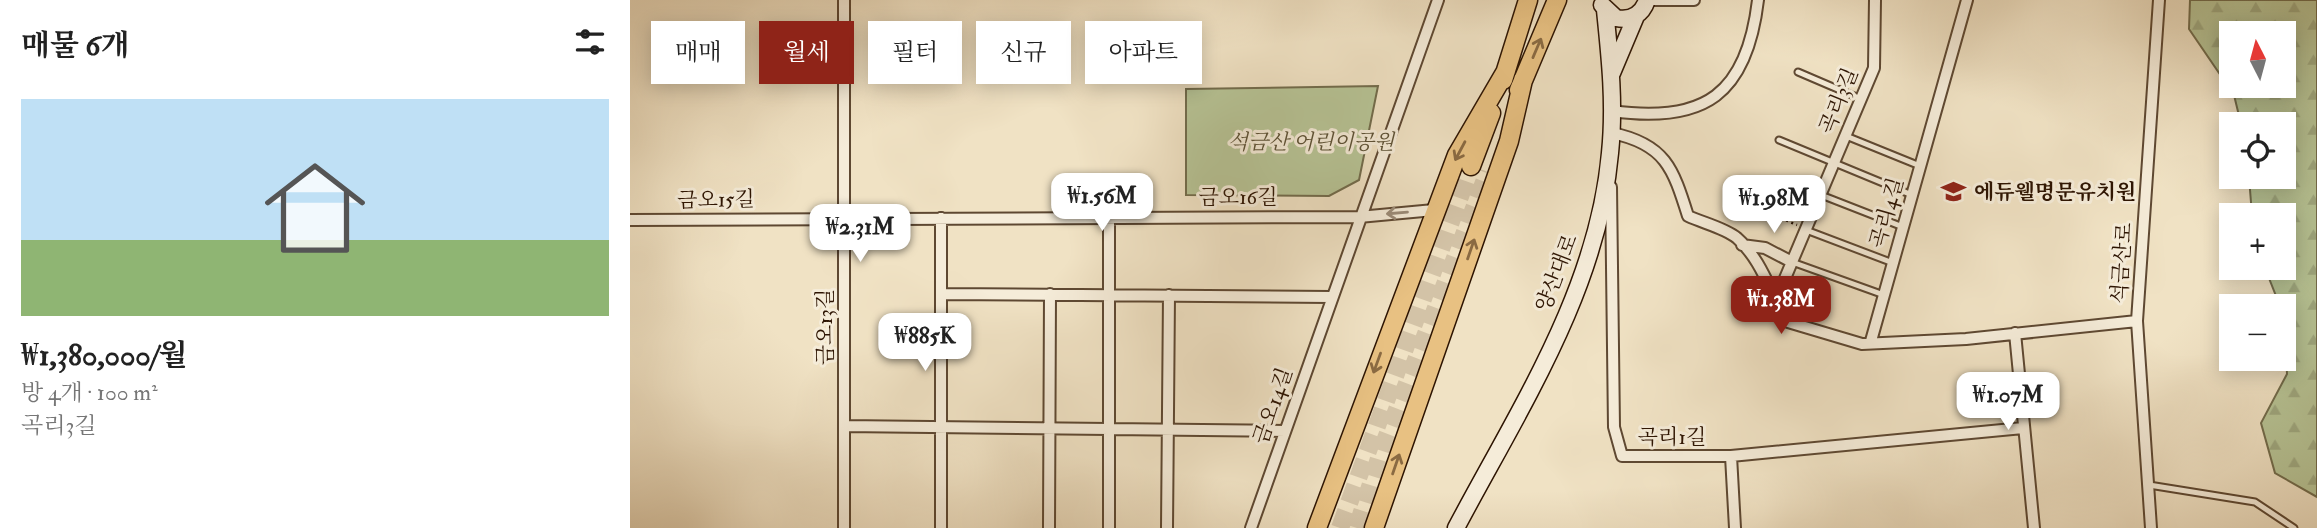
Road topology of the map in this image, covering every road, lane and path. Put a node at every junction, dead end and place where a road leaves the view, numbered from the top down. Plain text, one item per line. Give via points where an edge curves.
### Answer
1 (844, 0) edge
2 (1438, 0) edge
3 (1528, 0) edge
4 (1557, 0) edge
5 (1647, 0) edge
6 (1693, 0) edge
7 (1758, 0) edge
8 (1875, 0) edge
9 (1967, 0) edge
10 (2159, 0) edge
11 (1603, 5) edge
12 (1636, 16) junction
13 (1506, 71) junction
14 (1798, 72) dead end
15 (1612, 73) junction
16 (1523, 80) junction
17 (1861, 99) junction
18 (1612, 111) junction
19 (1612, 133) junction
20 (1846, 136) junction
21 (1779, 140) dead end
22 (1610, 155) junction
23 (1835, 162) junction
24 (1920, 166) junction
25 (1786, 182) dead end
26 (1821, 195) junction
27 (1912, 195) junction
28 (1434, 210) junction
29 (1771, 214) dead end
30 (1109, 217) junction
31 (1359, 217) junction
32 (844, 218) junction
33 (942, 218) junction
34 (630, 220) edge
35 (1903, 227) junction
36 (1806, 230) junction
37 (1742, 244) junction
38 (1792, 262) junction
39 (1893, 263) junction
40 (942, 293) junction
41 (1051, 294) junction
42 (1108, 295) junction
43 (1169, 295) junction
44 (1884, 295) junction
45 (1331, 296) junction
46 (1775, 302) junction
47 (2137, 321) junction
48 (2015, 333) junction
49 (1871, 341) junction
50 (844, 426) junction
51 (941, 427) junction
52 (1050, 428) junction
53 (2023, 428) junction
54 (1108, 429) junction
55 (1168, 430) junction
56 (1285, 431) junction
57 (1731, 456) junction
58 (2148, 485) junction
59 (844, 528) edge
60 (940, 528) edge
61 (1049, 528) edge
62 (1109, 528) edge
63 (1167, 528) edge
64 (1251, 528) edge
65 (1317, 528) edge
66 (1374, 528) edge
67 (1456, 528) edge
68 (1735, 528) edge
69 (2034, 528) edge
70 (2151, 528) edge
71 (2294, 528) edge

1 - 32 street, 금오13길
2 - 31 street
3 - 13 main road
16 -> 4 main road
5 - 6 street
5 - 12 main road
7 - 18 street via 1750,49 1732,78 1705,106 1659,115
8 - 17 street, 곡리3길 via 1874,68
9 - 24 street, 곡리4길
10 - 47 street, 석금산로
11 - 12 main road via 1623,20
11 - 15 main road, 양산대로
12 - 15 main road
13 - 16 main road via 1480,169
13 -> 28 main road via 1457,155
14 - 17 lane
15 - 18 main road, 양산대로
66 -> 16 main road via 1509,141
17 - 20 street, 곡리3길
18 - 19 main road, 양산대로
19 - 22 main road, 양산대로
19 - 37 street via 1633,137 1654,149 1673,170 1688,216 1737,237
20 - 23 street, 곡리3길
20 - 24 lane
21 - 23 lane
22 - 57 street, 곡리1길 via 1614,427 1622,456
22 - 67 main road, 양산대로 via 1595,240 1572,305
23 - 26 street, 곡리3길
23 - 27 lane
24 - 27 street, 곡리4길
25 - 26 path
26 - 35 lane
26 - 36 street, 곡리3길
27 - 35 street, 곡리4길
28 -> 31 street, 금오16길
28 -> 65 main road
29 - 36 path
30 - 31 street, 금오16길
30 - 33 street, 금오16길
30 - 42 street
31 - 45 street, 금오14길
32 - 33 street, 금오16길
32 - 34 street, 금오15길
32 - 50 street, 금오13길
33 - 40 street
35 - 39 street, 곡리4길
36 - 38 street, 곡리3길
36 - 39 lane
37 - 38 street via 1765,248
37 - 46 street via 1759,264
38 - 44 lane
38 - 46 street, 곡리3길
39 - 44 street, 곡리4길
40 - 41 street
40 - 51 street
41 - 42 street
41 - 52 street
42 - 43 street
42 - 54 street
43 - 45 street
43 - 55 street
44 - 49 street, 곡리4길
45 - 56 street, 금오14길
46 - 49 street via 1788,322 1862,344
47 - 48 street
47 - 58 street, 석금산로
48 - 49 street
48 - 53 street
50 - 51 street
50 - 59 street, 금오13길
51 - 52 street
51 - 60 street
52 - 54 street
52 - 61 street
53 - 57 street, 곡리1길
53 - 69 street
54 - 55 street
54 - 62 street
55 - 56 street
55 - 63 street
56 - 64 street, 금오14길
57 - 68 street
58 - 70 street, 석금산로
58 - 71 lane via 2255,502

